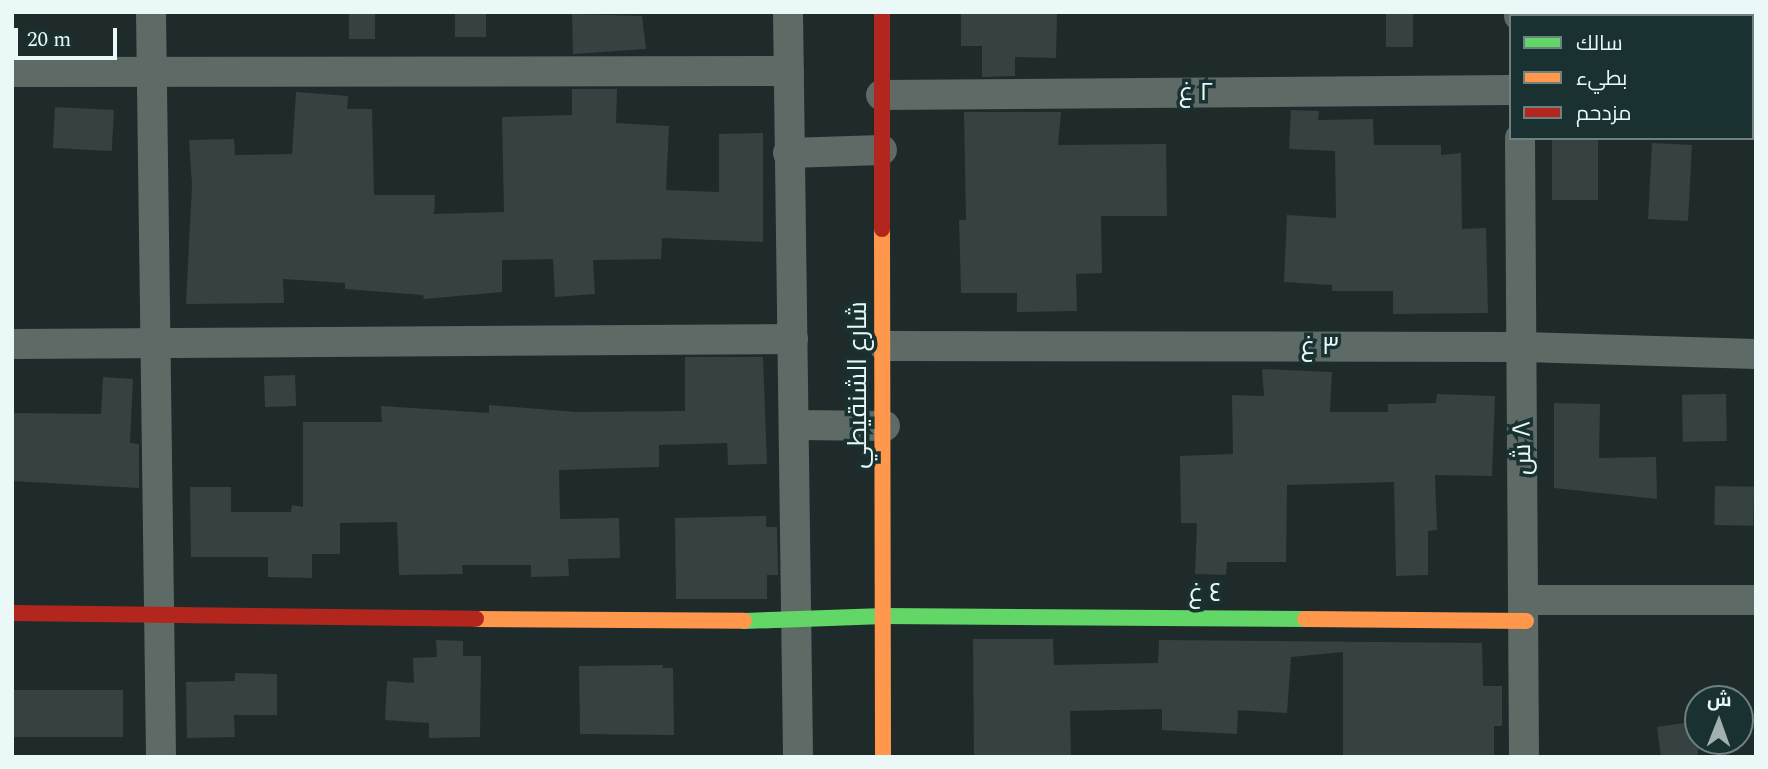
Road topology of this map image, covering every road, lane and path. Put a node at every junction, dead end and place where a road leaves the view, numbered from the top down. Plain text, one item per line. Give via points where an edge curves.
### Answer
1 (150, 12) edge
2 (789, 12) edge
3 (883, 12) edge
4 (152, 70) junction
5 (789, 71) junction
6 (12, 72) edge
7 (1509, 90) edge
8 (881, 95) junction
9 (1520, 140) edge
10 (882, 150) junction
11 (788, 153) junction
12 (793, 338) junction
13 (12, 344) edge
14 (156, 345) junction
15 (884, 346) junction
16 (1522, 347) junction
17 (1756, 354) edge
18 (796, 425) junction
19 (885, 426) junction
20 (1756, 600) edge
21 (1526, 611) junction
22 (12, 613) edge
23 (162, 613) junction
24 (884, 617) junction
25 (799, 621) junction
26 (162, 757) edge
27 (798, 757) edge
28 (883, 757) edge
29 (1524, 757) edge

1 - 4 street
2 - 5 street
3 - 8 street, شارع الشنقيطي
4 - 5 street
4 - 6 street
4 - 14 street
5 - 11 street
7 - 8 street, ٢ غ
8 - 10 street, شارع الشنقيطي
9 - 16 street, ٨ ش
10 - 11 street
10 - 15 street, شارع الشنقيطي
11 - 12 street
12 - 14 street
12 - 18 street
13 - 14 street
14 - 23 street
15 - 16 street, ٣ غ
15 - 19 street, شارع الشنقيطي
16 - 17 street, ٣ غ
16 - 21 street, ٨ ش
18 - 19 street
18 - 25 street
19 - 24 street, شارع الشنقيطي
20 - 21 street
21 - 24 street, ٤ غ
21 - 29 street, ٨ ش
22 - 23 street, ٤ غ
23 - 25 street, ٤ غ
23 - 26 street
24 - 25 street, ٤ غ
24 - 28 street, شارع الشنقيطي
25 - 27 street

